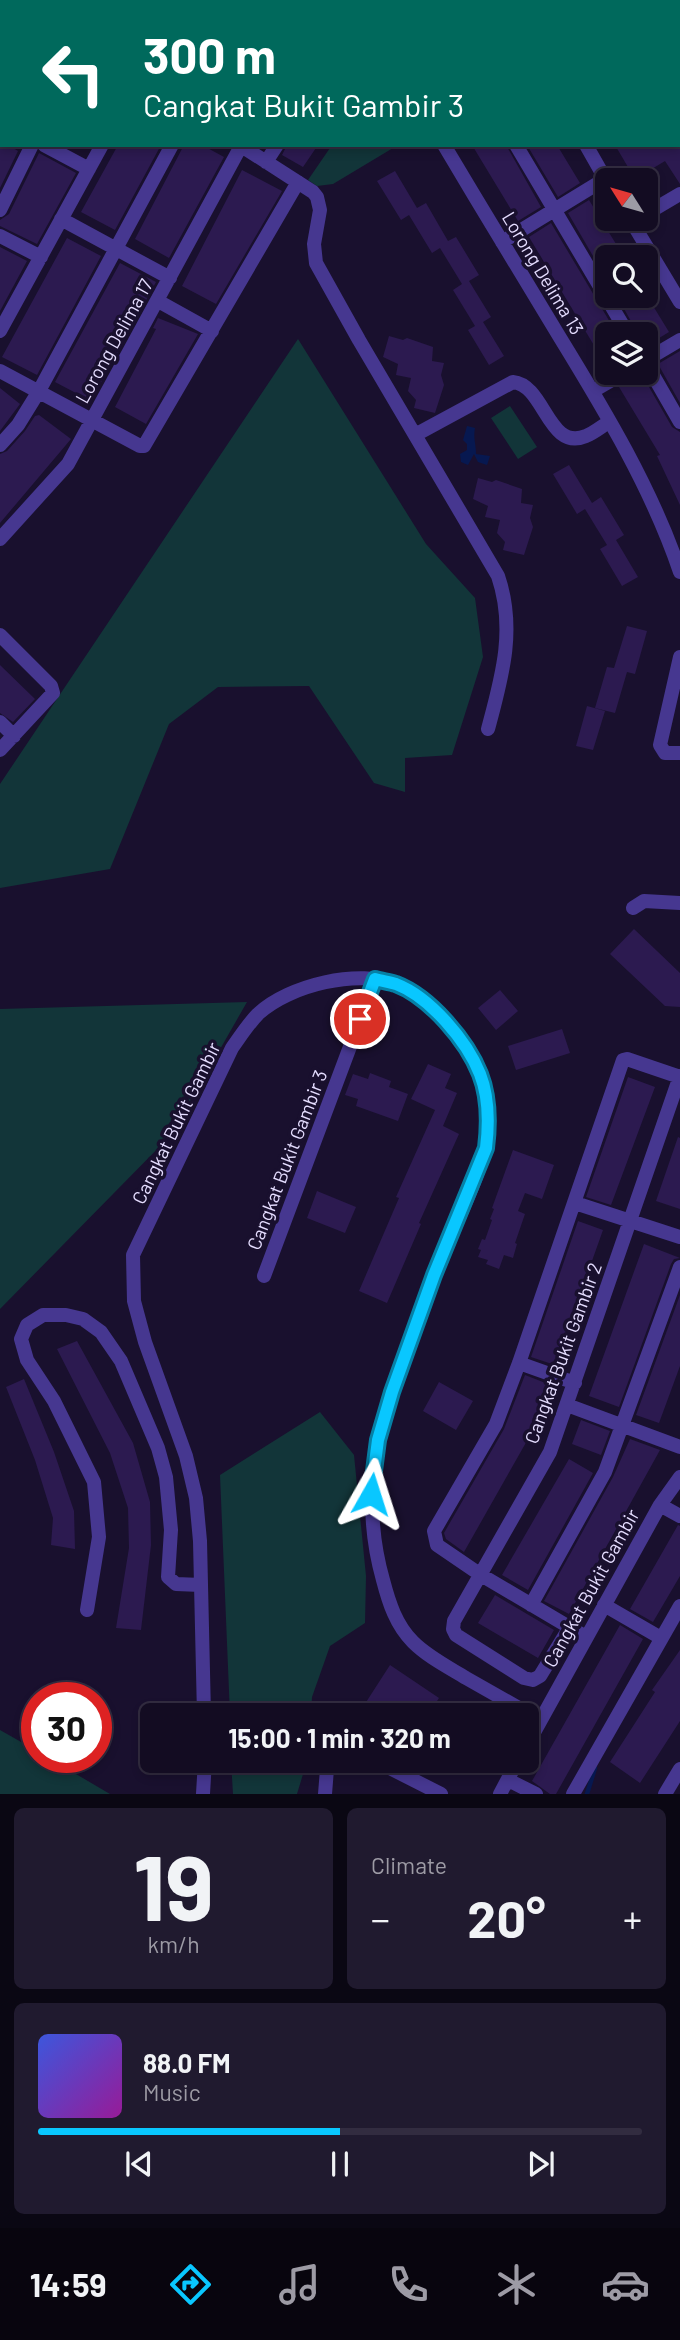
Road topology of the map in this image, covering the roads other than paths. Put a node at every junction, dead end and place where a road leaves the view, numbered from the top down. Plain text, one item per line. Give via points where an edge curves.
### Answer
1 (31, 147) edge
2 (48, 147) edge
3 (101, 147) edge
4 (171, 147) edge
5 (239, 147) edge
6 (242, 147) edge
7 (276, 147) edge
8 (445, 147) edge
9 (517, 147) edge
10 (587, 147) edge
11 (267, 162) junction
12 (599, 168) edge
13 (89, 169) junction
14 (298, 182) junction
15 (595, 186) edge
16 (680, 194) edge
17 (658, 207) edge
18 (0, 210) edge
19 (555, 210) junction
20 (61, 219) junction
21 (639, 231) edge
22 (0, 236) edge
23 (502, 242) junction
24 (115, 248) junction
25 (41, 257) junction
26 (170, 278) junction
27 (158, 301) junction
28 (680, 302) edge
29 (621, 322) edge
30 (0, 331) edge
31 (212, 331) junction
32 (680, 340) edge
33 (658, 354) edge
34 (0, 371) edge
35 (658, 383) edge
36 (603, 385) edge
37 (39, 391) junction
38 (593, 391) junction
39 (93, 420) junction
40 (609, 422) junction
41 (680, 422) edge
42 (415, 435) junction
43 (0, 445) edge
44 (0, 539) edge
45 (680, 572) edge
46 (0, 635) edge
47 (680, 657) edge
48 (0, 722) edge
49 (488, 729) dead end
50 (14, 736) junction
51 (0, 750) edge
52 (680, 753) edge
53 (680, 903) edge
54 (633, 908) dead end
55 (375, 979) junction
56 (680, 1077) edge
57 (575, 1203) junction
58 (630, 1221) junction
59 (680, 1237) edge
60 (680, 1267) edge
61 (264, 1276) dead end
62 (519, 1363) junction
63 (575, 1383) junction
64 (567, 1405) junction
65 (623, 1425) junction
66 (680, 1447) edge
67 (680, 1477) edge
68 (660, 1505) junction
69 (680, 1516) edge
70 (481, 1576) junction
71 (201, 1585) junction
72 (531, 1605) junction
73 (604, 1605) junction
74 (680, 1606) edge
75 (87, 1610) dead end
76 (569, 1627) junction
77 (586, 1637) junction
78 (661, 1638) junction
79 (204, 1703) edge
80 (540, 1720) joint
81 (680, 1769) edge
82 (204, 1773) edge
83 (327, 1773) edge
84 (400, 1773) edge
85 (512, 1773) edge
86 (508, 1780) junction
87 (203, 1794) edge
88 (325, 1794) edge
89 (441, 1794) edge
90 (499, 1794) edge
91 (536, 1794) edge
92 (573, 1794) edge
93 (665, 1794) edge

1 - 18 street
2 - 13 street
3 - 13 street
4 - 24 street
5 - 26 street, Lorong Delima 17
6 - 11 street
7 - 11 street
8 - 23 street, Lorong Delima 13
9 - 19 street
10 - 12 street
11 - 14 street
13 - 20 street
14 - 31 street
14 - 42 street via 313,192 319,203 316,263
15 - 19 street
16 - 17 street
19 - 23 street
19 - 29 street
20 - 24 street
20 - 25 street
21 - 28 street
22 - 25 street
23 - 38 street, Lorong Delima 13
24 - 26 street
24 - 37 street
25 - 30 street
26 - 27 street, Lorong Delima 17
27 - 31 street
27 - 39 street, Lorong Delima 17
31 - 39 street via 144,446
32 - 33 street
34 - 37 street
35 - 41 street
36 - 38 street
37 - 39 street
37 - 43 street
38 - 40 street, Lorong Delima 13
39 - 44 street, Lorong Delima 17 via 68,464
40 - 42 street via 585,437 565,436 527,387 513,382
40 - 45 street, Lorong Delima 13
42 - 49 street via 505,595 508,642
46 - 50 street via 53,689
47 - 52 street via 660,745 665,753
48 - 50 street
50 - 51 street
53 - 54 street via 644,901
55 - 61 street, Cangkat Bukit Gambir 3
55 - 71 street, Cangkat Bukit Gambir via 320,983 259,1013 232,1048 133,1255 134,1301 187,1456 196,1498
55 - 80 street, Cangkat Bukit Gambir via 416,996 462,1041 480,1074 488,1129 486,1148 434,1275 378,1440 371,1510 381,1574 397,1621 413,1642
56 - 57 street via 623,1060
56 - 58 street, Cangkat Bukit Gambir 2
57 - 58 street
57 - 62 street
58 - 59 street
58 - 63 street, Cangkat Bukit Gambir 2
60 - 65 street
62 - 63 street
62 - 70 street via 496,1424 435,1531 437,1545
63 - 64 street, Cangkat Bukit Gambir 2
64 - 65 street
64 - 70 street, Cangkat Bukit Gambir 2 via 550,1452
65 - 66 street
65 - 72 street via 605,1472
67 - 68 street, Cangkat Bukit Gambir
68 - 69 street
68 - 73 street, Cangkat Bukit Gambir
70 - 72 street
70 - 76 street, Cangkat Bukit Gambir 2 via 453,1629 524,1678 540,1676
71 - 75 street via 176,1584 168,1577 172,1530 166,1478 121,1361 101,1332 83,1320 43,1315 27,1325 22,1339 27,1360 54,1401 94,1482 99,1537
71 - 79 street, Cangkat Bukit Gambir
72 - 76 street
73 - 77 street, Cangkat Bukit Gambir
73 - 78 street
74 - 78 street
76 - 77 street
77 - 80 street, Cangkat Bukit Gambir
78 - 92 street
81 - 93 street
82 - 87 street
83 - 88 street
84 - 89 street
85 - 86 street
86 - 90 street
86 - 91 street

